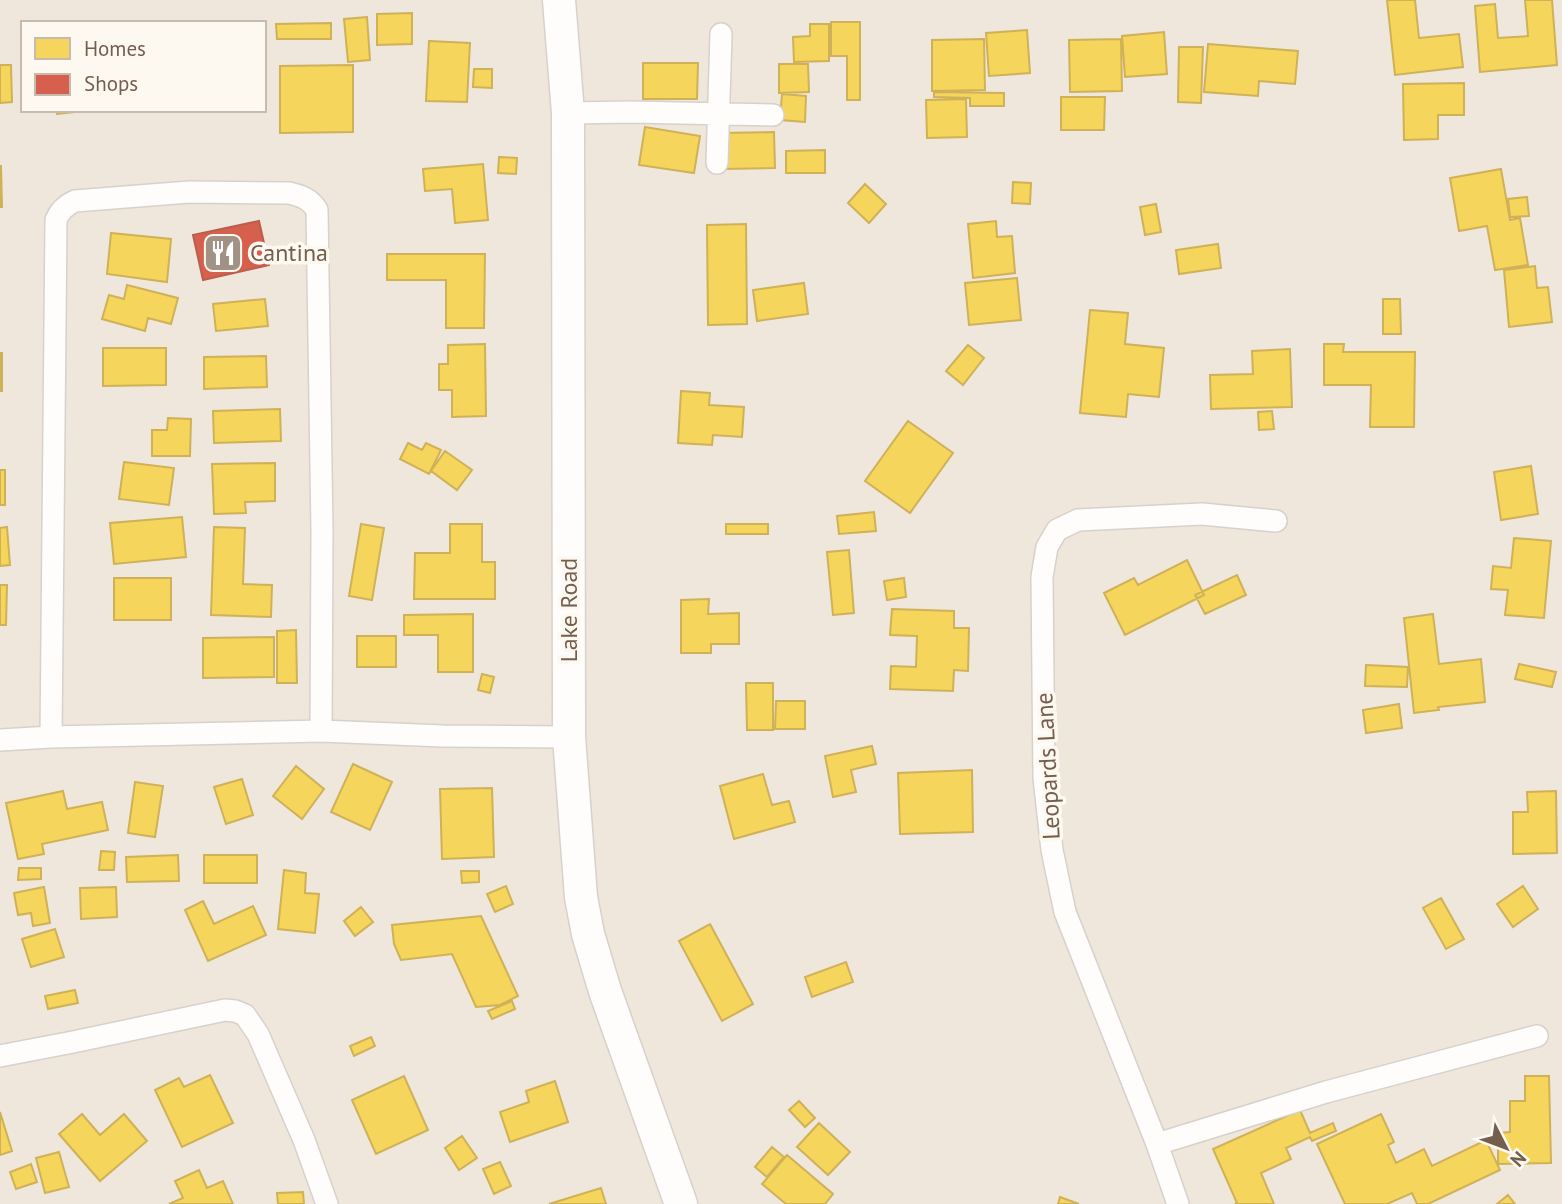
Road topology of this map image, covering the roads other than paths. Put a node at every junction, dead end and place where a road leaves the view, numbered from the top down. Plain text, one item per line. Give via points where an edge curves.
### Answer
1 (559, 0) edge
2 (720, 34) dead end
3 (568, 113) junction
4 (719, 114) junction
5 (773, 115) dead end
6 (717, 163) dead end
7 (1276, 521) dead end
8 (321, 731) junction
9 (51, 737) junction
10 (569, 737) junction
11 (0, 740) edge
12 (1537, 1036) dead end
13 (0, 1056) edge
14 (1157, 1144) junction
15 (327, 1204) edge
16 (681, 1204) edge
17 (1178, 1204) edge

1 - 3 main road, Lake Road
2 - 4 street
3 - 4 street
3 - 10 main road, Lake Road
4 - 5 street
4 - 6 street
7 - 14 street, Leopards Lane via 1202,514 1078,520 1057,530 1047,547 1042,577 1044,778 1052,850 1065,912
8 - 9 street
8 - 9 street via 317,211 303,196 289,193 189,192 75,201 65,206 56,220
8 - 10 street
9 - 11 street
10 - 16 main road, Lake Road via 588,934
12 - 14 street via 1326,1092
13 - 15 street via 235,1010 245,1015 258,1034
14 - 17 street, Leopards Lane

